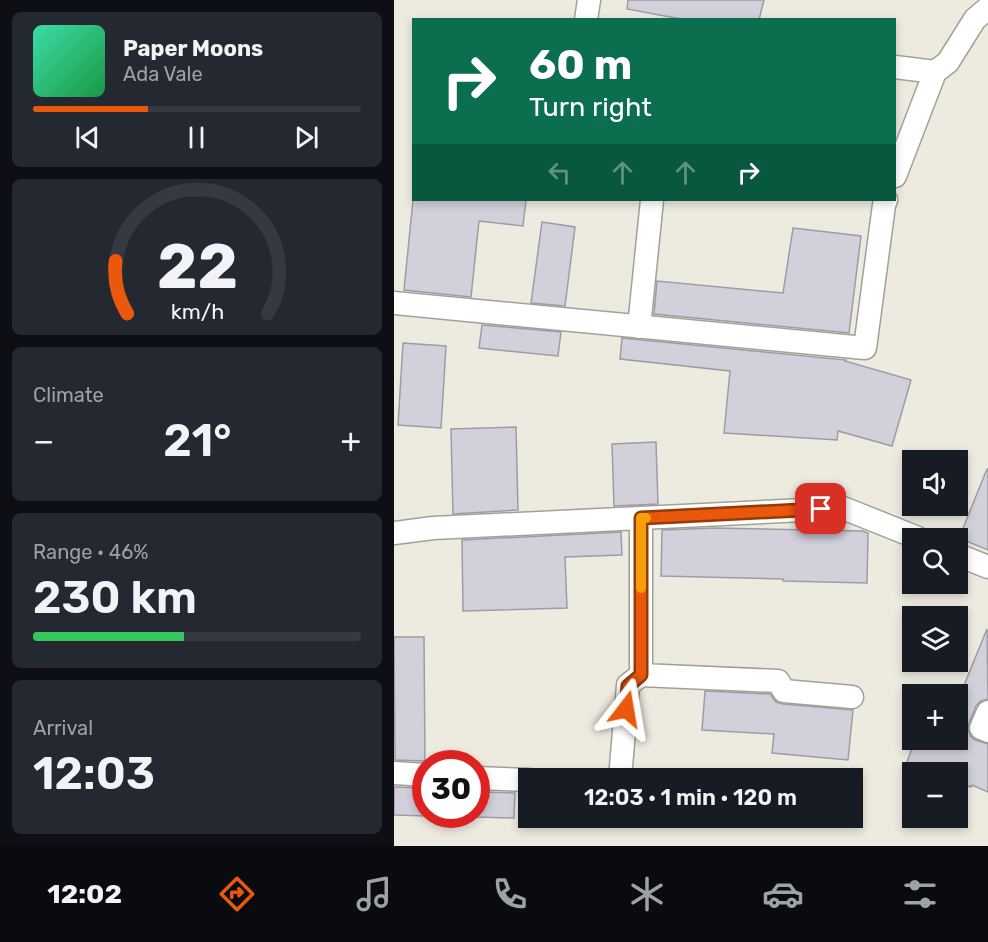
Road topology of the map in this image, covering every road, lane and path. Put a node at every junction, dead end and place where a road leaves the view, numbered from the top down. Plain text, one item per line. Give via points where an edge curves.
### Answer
1 (589, 0) edge
2 (988, 8) edge
3 (586, 18) edge
4 (896, 67) edge
5 (935, 72) junction
6 (896, 173) edge
7 (652, 201) edge
8 (886, 201) edge
9 (394, 303) edge
10 (639, 327) junction
11 (641, 518) junction
12 (902, 532) edge
13 (394, 533) edge
14 (968, 559) edge
15 (988, 567) edge
16 (641, 675) junction
17 (852, 698) dead end
18 (988, 712) edge
19 (988, 731) edge
20 (621, 768) edge
21 (394, 773) edge
22 (412, 774) edge
23 (490, 779) edge
24 (518, 780) edge

1 - 3 street
2 - 5 street via 975,19 948,62
4 - 5 street
5 - 6 street
7 - 10 street
8 - 10 street via 865,348
9 - 10 street
11 - 12 street via 843,508
11 - 13 street
11 - 16 street
14 - 15 street
16 - 17 street via 778,681 784,691
16 - 20 street via 628,686
18 - 19 street via 981,728
21 - 22 street
23 - 24 street

